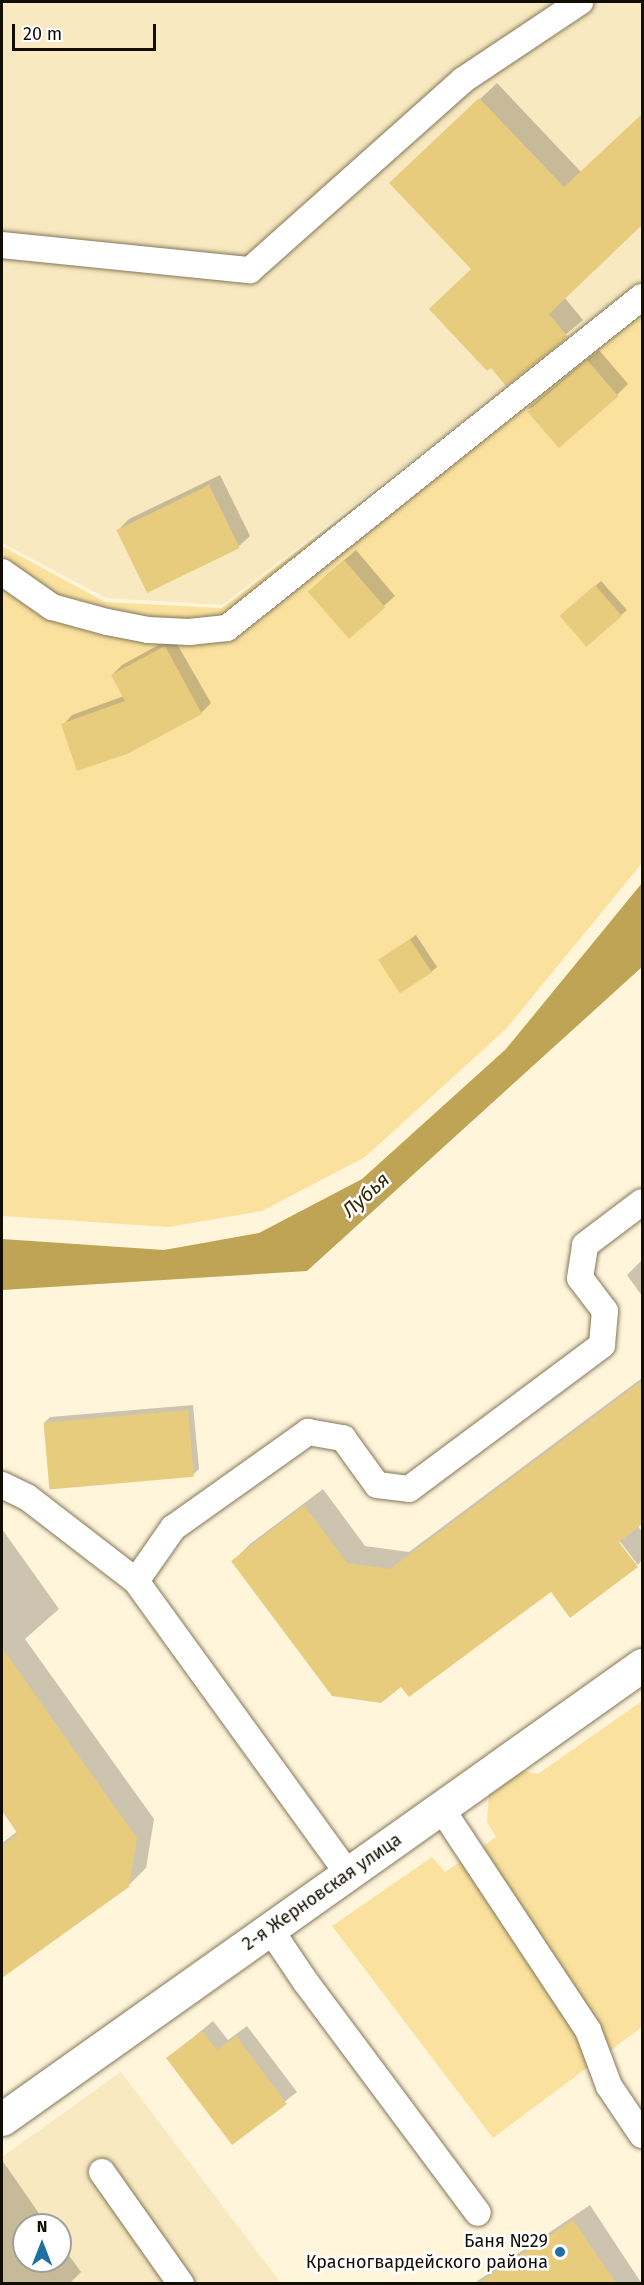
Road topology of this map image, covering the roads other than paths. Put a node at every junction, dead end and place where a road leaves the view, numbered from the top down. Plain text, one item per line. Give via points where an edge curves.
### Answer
1 (580, 2) edge
2 (2, 245) edge
3 (642, 297) edge
4 (3, 578) edge
5 (642, 1202) edge
6 (2, 1485) edge
7 (136, 1581) junction
8 (642, 1665) edge
9 (441, 1808) junction
10 (348, 1874) junction
11 (270, 1929) junction
12 (2, 2119) edge
13 (642, 2135) edge
14 (102, 2172) dead end
15 (478, 2213) dead end
16 (181, 2283) edge

1 - 2 lane via 463,80 250,270
3 - 4 lane via 227,628 189,632 148,630 107,622 52,607
5 - 7 lane via 585,1245 580,1278 605,1311 602,1345 409,1489 377,1485 343,1438 308,1432 173,1528
6 - 7 lane via 27,1497
7 - 10 lane
8 - 9 street, 2-я Жерновская улица
9 - 10 street, 2-я Жерновская улица
9 - 13 lane via 588,2030 609,2086
10 - 11 street, 2-я Жерновская улица
11 - 12 street, 2-я Жерновская улица
11 - 15 lane via 305,1982
14 - 16 lane

